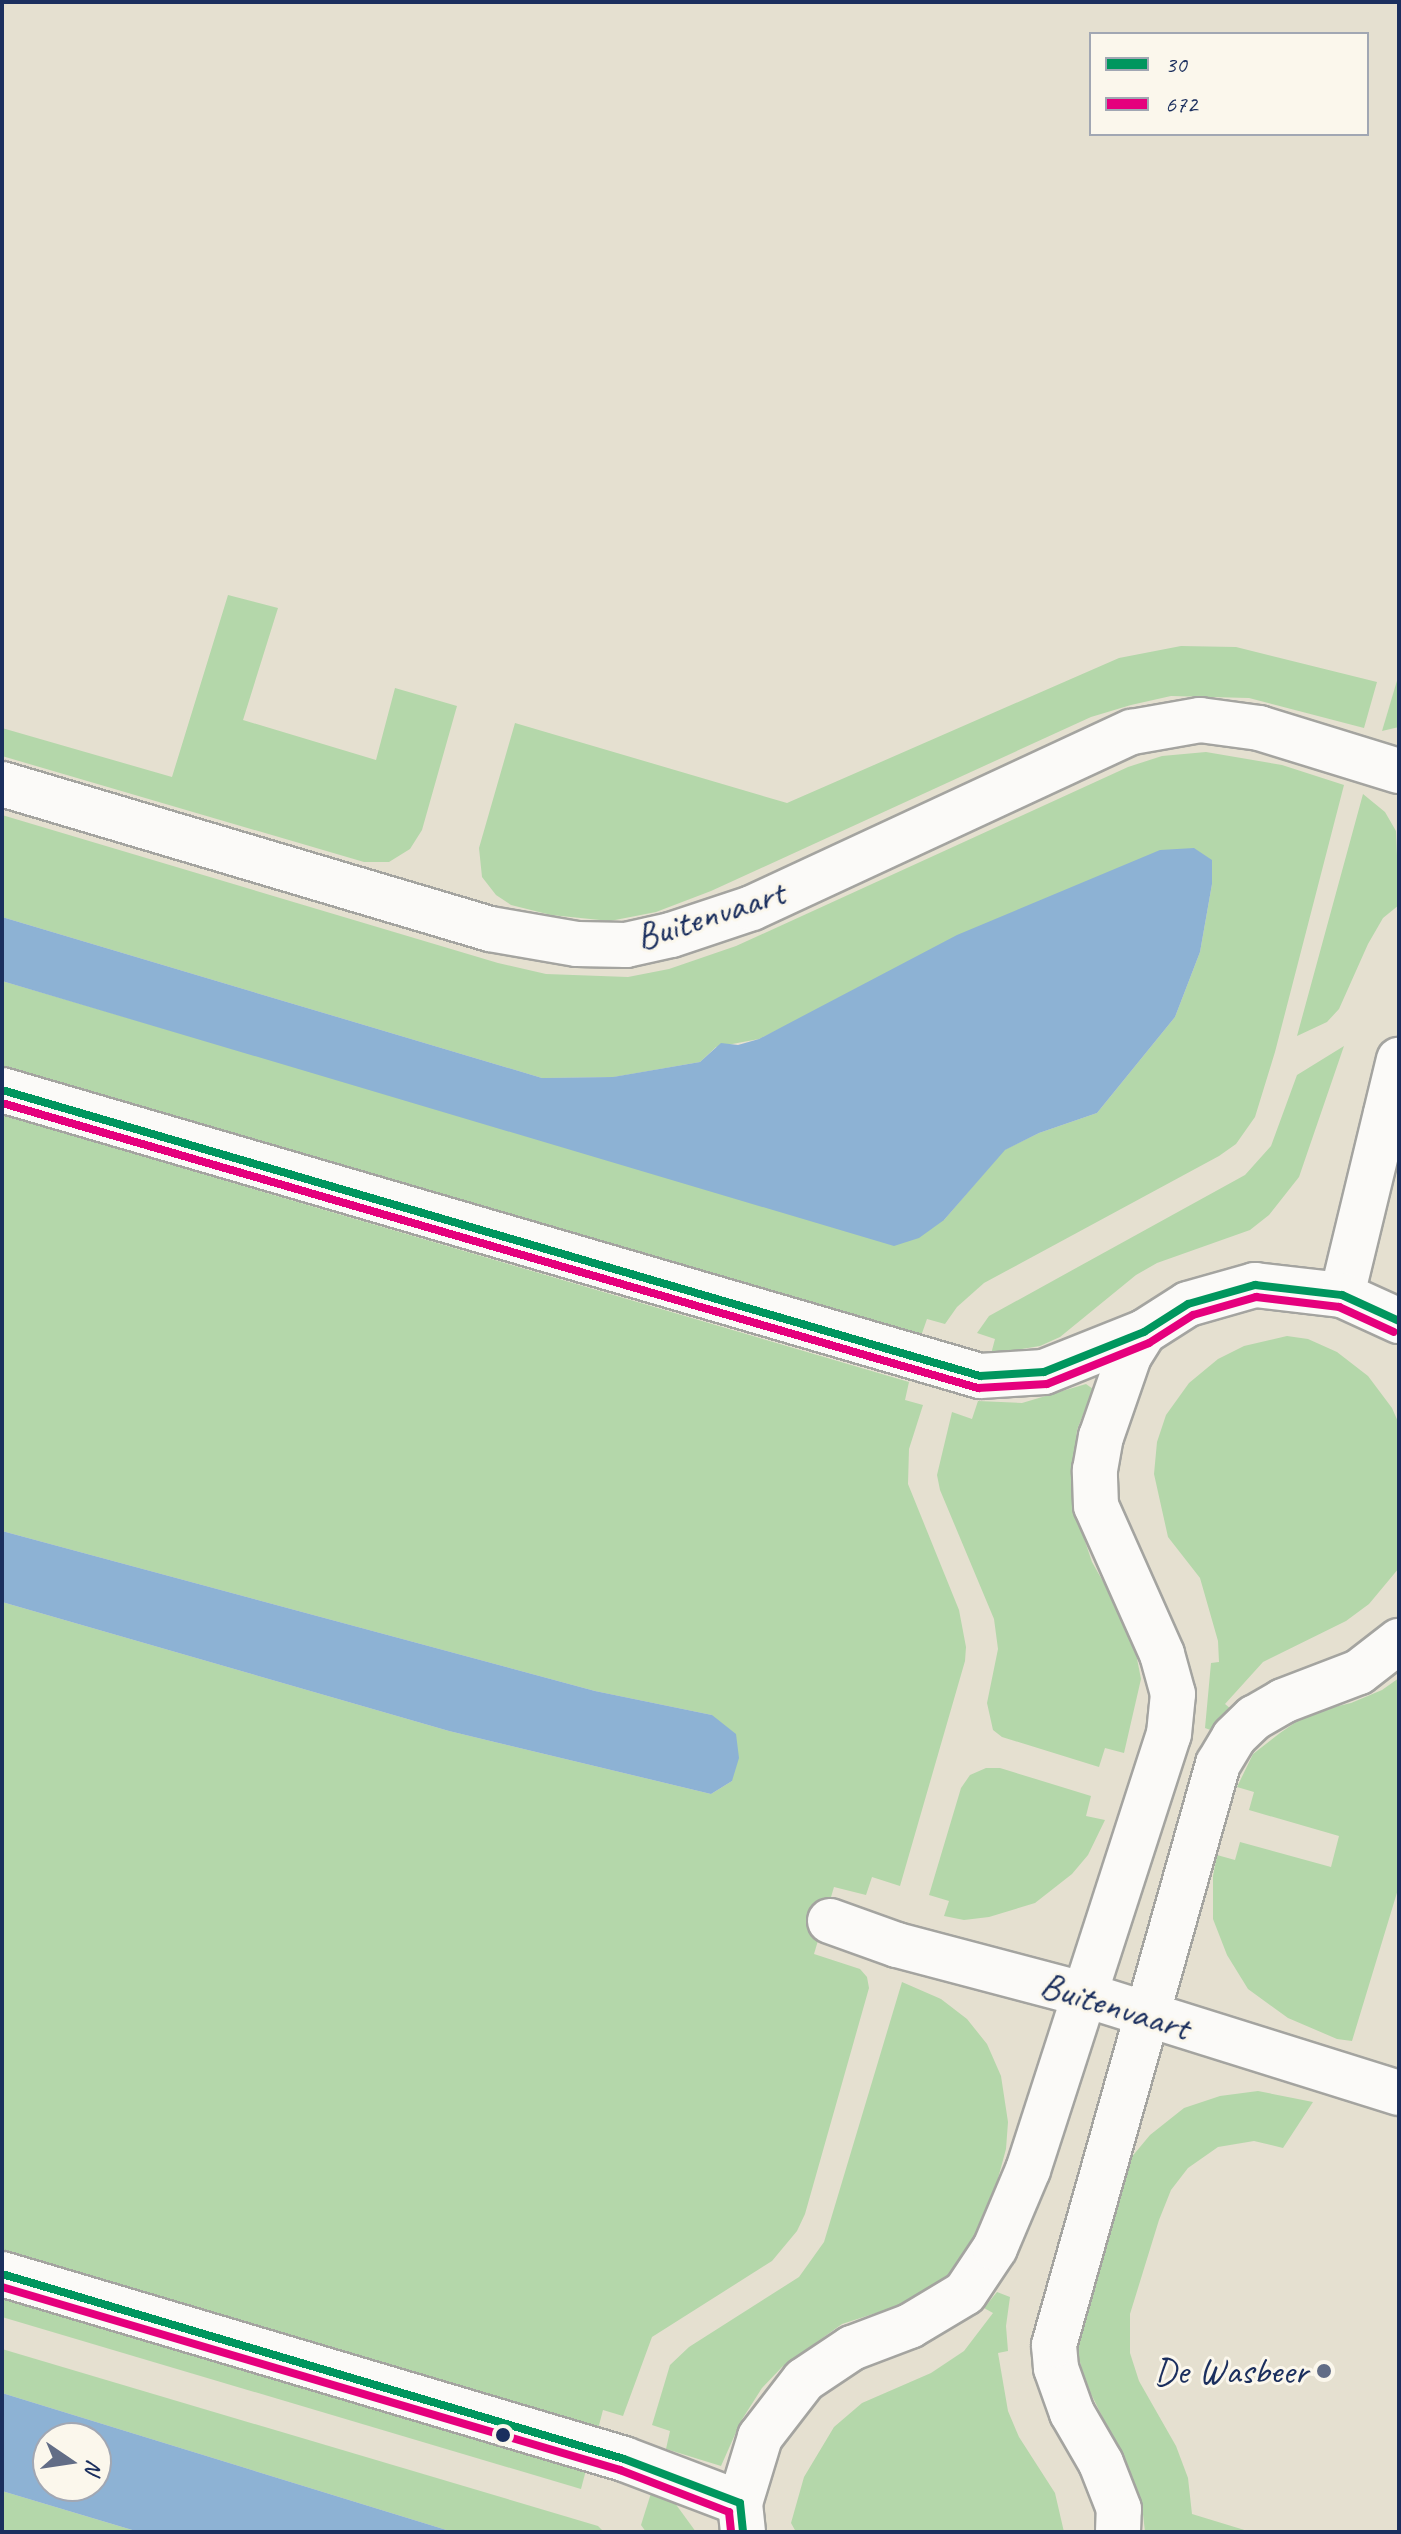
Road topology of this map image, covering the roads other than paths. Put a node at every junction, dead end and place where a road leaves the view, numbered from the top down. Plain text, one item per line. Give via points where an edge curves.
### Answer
1 (1399, 771) edge
2 (2, 784) edge
3 (1399, 1060) edge
4 (2, 1090) edge
5 (1392, 1124) edge
6 (1342, 1295) junction
7 (1399, 1321) edge
8 (1144, 1332) junction
9 (1399, 1641) edge
10 (830, 1921) dead end
11 (1086, 1995) junction
12 (1149, 2016) junction
13 (1399, 2093) edge
14 (2, 2274) edge
15 (742, 2518) edge
16 (1118, 2532) edge

1 - 2 main road, Buitenvaart via 1244,726 1200,720 1132,732 752,908 626,945 577,944 490,929
3 - 5 main road
4 - 8 main road via 980,1376 1044,1372
5 - 6 main road
6 - 7 main road
6 - 8 main road via 1255,1285 1188,1304
8 - 11 main road via 1129,1356 1101,1437 1096,1506 1162,1654 1173,1694 1169,1734
9 - 12 main road via 1359,1672 1283,1701 1234,1737 1218,1764
10 - 11 main road, Buitenvaart via 897,1945
11 - 12 main road, Buitenvaart
11 - 15 main road via 1028,2170 995,2248 965,2293 910,2326 852,2348 804,2380 760,2437
12 - 13 main road, Buitenvaart
12 - 16 main road via 1054,2345 1072,2413 1101,2463 1119,2509
14 - 15 main road via 624,2459

